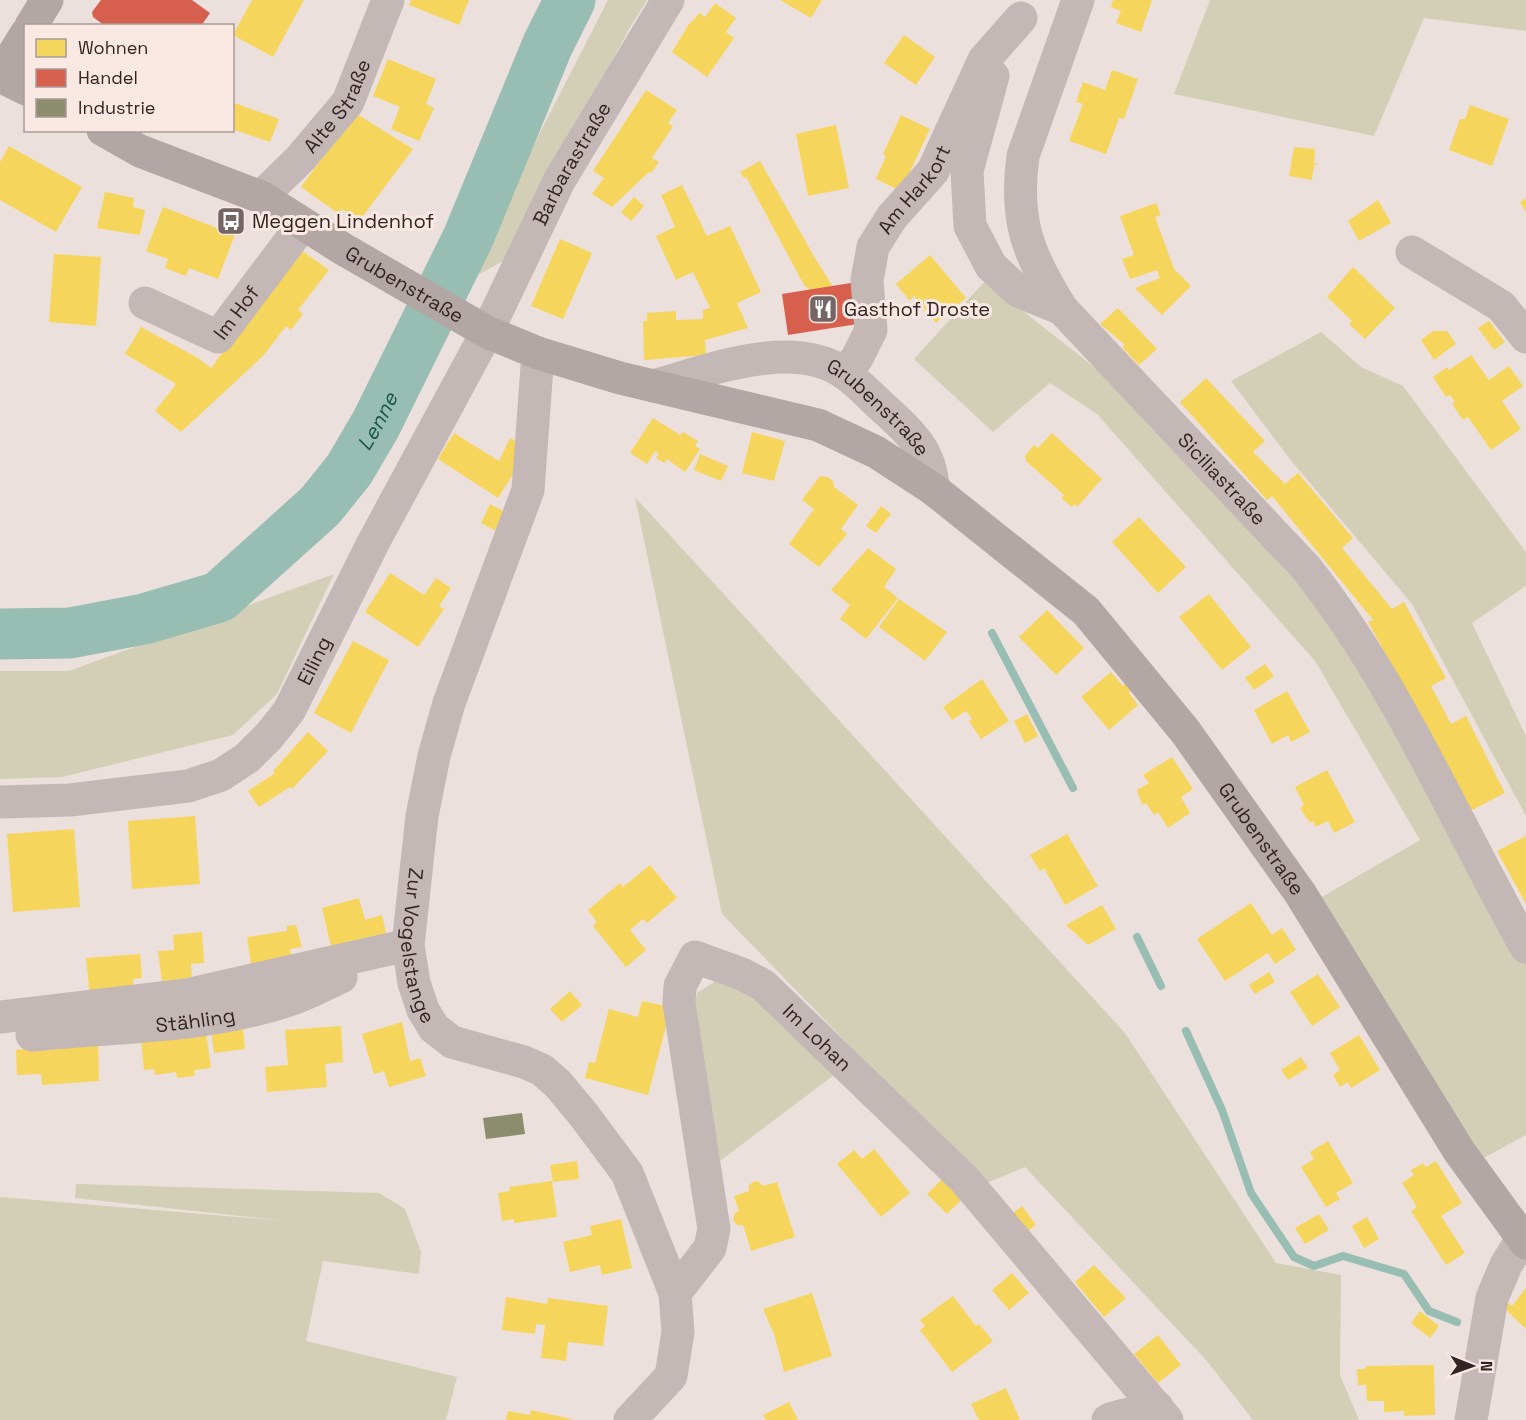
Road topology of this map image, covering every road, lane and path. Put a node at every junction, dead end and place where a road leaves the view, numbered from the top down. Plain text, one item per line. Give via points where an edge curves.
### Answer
1 (47, 0) edge
2 (388, 0) edge
3 (668, 0) edge
4 (1078, 0) edge
5 (32, 24) edge
6 (24, 37) edge
7 (0, 76) edge
8 (24, 88) edge
9 (107, 132) edge
10 (261, 197) junction
11 (303, 224) junction
12 (1412, 252) dead end
13 (145, 303) dead end
14 (1062, 309) junction
15 (482, 329) junction
16 (1526, 337) edge
17 (538, 353) junction
18 (844, 373) junction
19 (653, 386) junction
20 (933, 489) junction
21 (0, 802) edge
22 (408, 945) junction
23 (1526, 947) edge
24 (375, 954) junction
25 (0, 1017) edge
26 (0, 1039) edge
27 (1524, 1241) edge
28 (675, 1293) junction
29 (1162, 1414) edge
30 (630, 1420) edge
31 (1108, 1420) edge
32 (1471, 1420) edge

1 - 5 main road
2 - 10 street, Alte Straße via 348,102 300,159
3 - 15 street, Barbarastraße via 559,181
4 - 14 street, Siciliastraße via 1037,109 1019,183 1027,244 1039,273
6 - 7 main road
7 - 8 main road
9 - 10 main road, Grubenstraße via 141,151
10 - 11 main road, Grubenstraße
11 - 13 street, Im Hof via 218,337
11 - 15 main road, Grubenstraße
12 - 16 street via 1501,306
14 - 18 street, Am Harkort via 1018,291 991,266 970,226 967,171 1011,28 984,60 933,171 892,217 873,248 867,280 871,330 857,358
14 - 23 street, Siciliastraße via 1306,568 1337,606 1369,654
15 - 17 main road, Grubenstraße
15 - 21 street, Eiling via 290,711 247,758 221,775 188,786 70,800
17 - 19 main road, Grubenstraße
17 - 22 street, Zur Vogelstange via 528,490 449,703 434,756 422,816
18 - 19 street, Grubenstraße via 811,359 783,358 754,360
18 - 20 street, Grubenstraße via 916,437 932,472
19 - 20 main road, Grubenstraße via 818,425 876,452
20 - 27 main road, Grubenstraße via 1086,611 1185,731 1300,892 1459,1151
22 - 24 street, Stähling
22 - 28 street, Zur Vogelstange via 414,983 434,1028 452,1042 542,1070 583,1114 627,1173
24 - 25 street, Stähling via 186,995
24 - 26 street, Stähling via 349,974 295,998 240,1012 185,1022
27 - 32 street via 1506,1265 1492,1298
28 - 29 street, Im Lohan via 710,1248 714,1229 680,1003 680,986 694,957 763,985 965,1180
28 - 30 street, Zur Vogelstange via 678,1332 671,1376
29 - 31 street, Im Lohan

